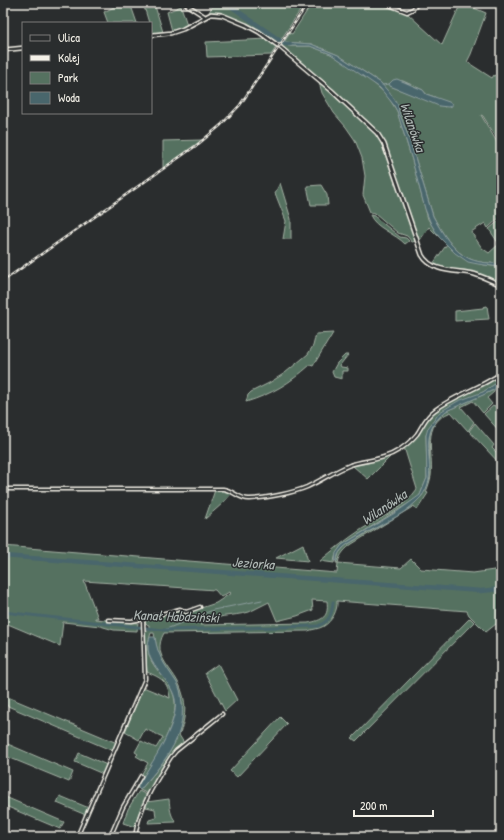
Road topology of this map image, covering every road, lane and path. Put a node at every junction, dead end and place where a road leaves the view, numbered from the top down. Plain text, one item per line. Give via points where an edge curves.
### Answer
1 (184, 3) edge
2 (384, 3) edge
3 (418, 3) edge
4 (204, 16) junction
5 (152, 35) edge
6 (22, 48) edge
7 (3, 50) edge
8 (501, 285) edge
9 (501, 373) edge
10 (3, 489) edge
11 (200, 607) dead end
12 (143, 619) junction
13 (108, 620) dead end
14 (222, 714) dead end
15 (141, 776) dead end
16 (77, 837) edge
17 (110, 837) edge
18 (135, 837) edge

1 - 4 street
2 - 3 street via 405,12 411,11
4 - 5 street via 183,30
4 - 8 street via 219,14 259,32 332,90 377,133 384,144 422,255 428,262 438,268 481,276
6 - 7 street
9 - 10 street via 433,411 414,437 399,450 382,458 352,465 289,493 250,499 223,489
11 - 12 street via 186,612 180,609
12 - 13 street
12 - 16 street via 145,679
14 - 18 street via 171,757 144,803
15 - 17 street via 123,807

